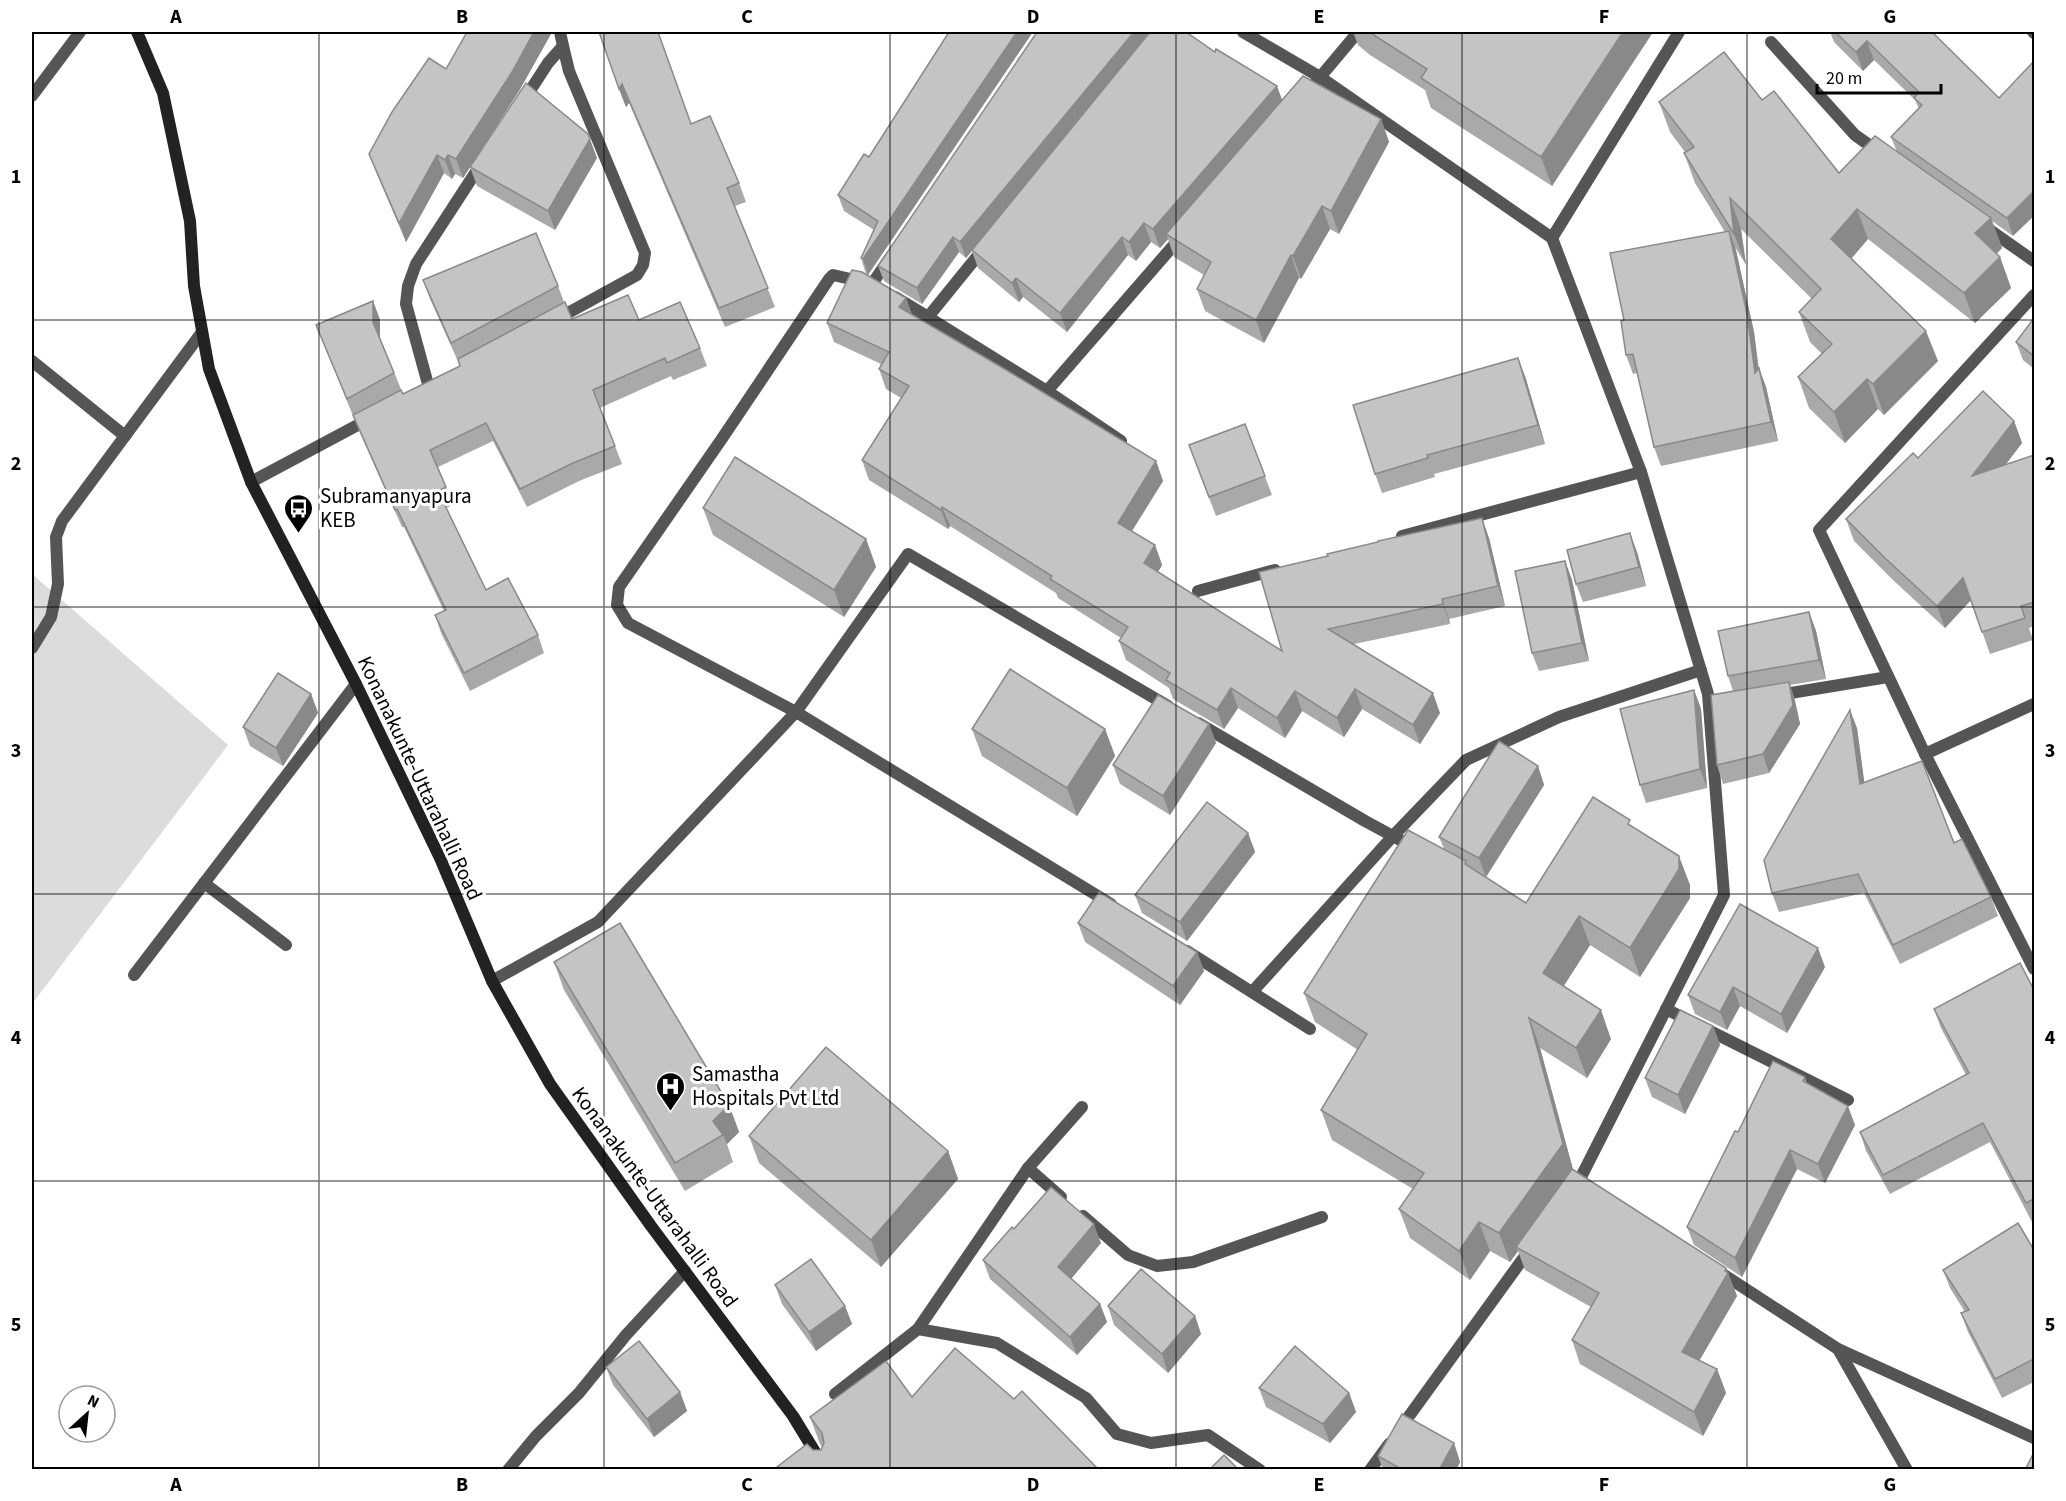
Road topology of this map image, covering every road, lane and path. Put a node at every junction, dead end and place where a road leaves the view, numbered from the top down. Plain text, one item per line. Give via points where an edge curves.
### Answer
1 (80, 32) edge
2 (137, 32) edge
3 (560, 32) edge
4 (1243, 32) edge
5 (1358, 32) edge
6 (1679, 32) edge
7 (1771, 42) dead end
8 (563, 46) junction
9 (1320, 77) junction
10 (1305, 94) edge
11 (32, 96) edge
12 (514, 114) edge
13 (488, 154) edge
14 (1893, 162) edge
15 (1978, 222) edge
16 (1188, 229) edge
17 (996, 234) edge
18 (1552, 238) junction
19 (898, 245) edge
20 (2034, 261) edge
21 (872, 284) junction
22 (2034, 295) edge
23 (928, 317) junction
24 (543, 326) edge
25 (202, 332) junction
26 (32, 362) edge
27 (429, 388) edge
28 (1047, 391) junction
29 (377, 415) edge
30 (125, 436) junction
31 (1132, 449) edge
32 (1641, 472) junction
33 (252, 482) junction
34 (1391, 539) edge
35 (1289, 567) edge
36 (1198, 591) dead end
37 (32, 648) edge
38 (1701, 670) junction
39 (1888, 677) junction
40 (356, 684) junction
41 (1765, 698) edge
42 (2034, 704) edge
43 (796, 712) junction
44 (1925, 754) junction
45 (1393, 836) junction
46 (1423, 852) edge
47 (204, 883) junction
48 (1122, 910) edge
49 (1172, 942) edge
50 (286, 945) dead end
51 (2034, 969) edge
52 (134, 975) dead end
53 (492, 981) junction
54 (1253, 991) junction
55 (1666, 1009) junction
56 (1310, 1029) edge
57 (1848, 1100) dead end
58 (1082, 1107) dead end
59 (1028, 1168) junction
60 (1565, 1200) edge
61 (1322, 1217) dead end
62 (1538, 1238) edge
63 (1709, 1265) edge
64 (685, 1271) junction
65 (918, 1329) junction
66 (1838, 1349) junction
67 (835, 1394) dead end
68 (2034, 1438) edge
69 (508, 1470) edge
70 (826, 1470) edge
71 (1260, 1470) edge
72 (1370, 1470) edge
73 (1907, 1470) edge

1 - 11 street
2 - 25 main road, Konanakunte-Uttarahalli Road via 163,93 190,221 194,286
3 - 8 street
4 - 9 street
5 - 9 street
6 - 18 street
7 - 14 street via 1855,135
8 - 12 street
8 - 24 street via 569,70 645,253 637,275
9 - 10 street
9 - 18 street
13 - 27 street via 416,264 408,286 406,304
15 - 20 street
16 - 28 street
17 - 23 street
18 - 32 street
19 - 21 street
21 - 23 street
21 - 43 street via 833,275 829,279 619,587 617,605 628,623
22 - 39 street via 1819,530
23 - 28 street
25 - 30 street
25 - 33 main road, Konanakunte-Uttarahalli Road via 209,369
26 - 30 street
28 - 31 street
29 - 33 street
30 - 37 street via 62,521 56,537 58,584 51,617
32 - 34 street
32 - 38 street
33 - 40 main road, Konanakunte-Uttarahalli Road
35 - 36 street
38 - 45 street via 1559,717 1466,760
38 - 55 street via 1715,706 1724,896
39 - 41 street
39 - 44 street
40 - 47 street
40 - 53 main road, Konanakunte-Uttarahalli Road via 440,858
42 - 44 street
43 - 45 street via 908,554
43 - 48 street
43 - 53 street via 598,922
44 - 51 street
45 - 46 street
45 - 54 street
47 - 50 street
47 - 52 street
49 - 54 street
53 - 64 main road, Konanakunte-Uttarahalli Road via 550,1084
54 - 56 street
55 - 57 street
55 - 60 street via 1584,1184
58 - 59 street
59 - 61 street via 1128,1255 1157,1266 1193,1262
59 - 65 street
62 - 72 street
63 - 66 street
64 - 69 street
64 - 70 main road, Konanakunte-Uttarahalli Road via 793,1416
65 - 67 street
65 - 71 street via 997,1343 1086,1398 1117,1434 1151,1443 1208,1435
66 - 68 street
66 - 73 street

